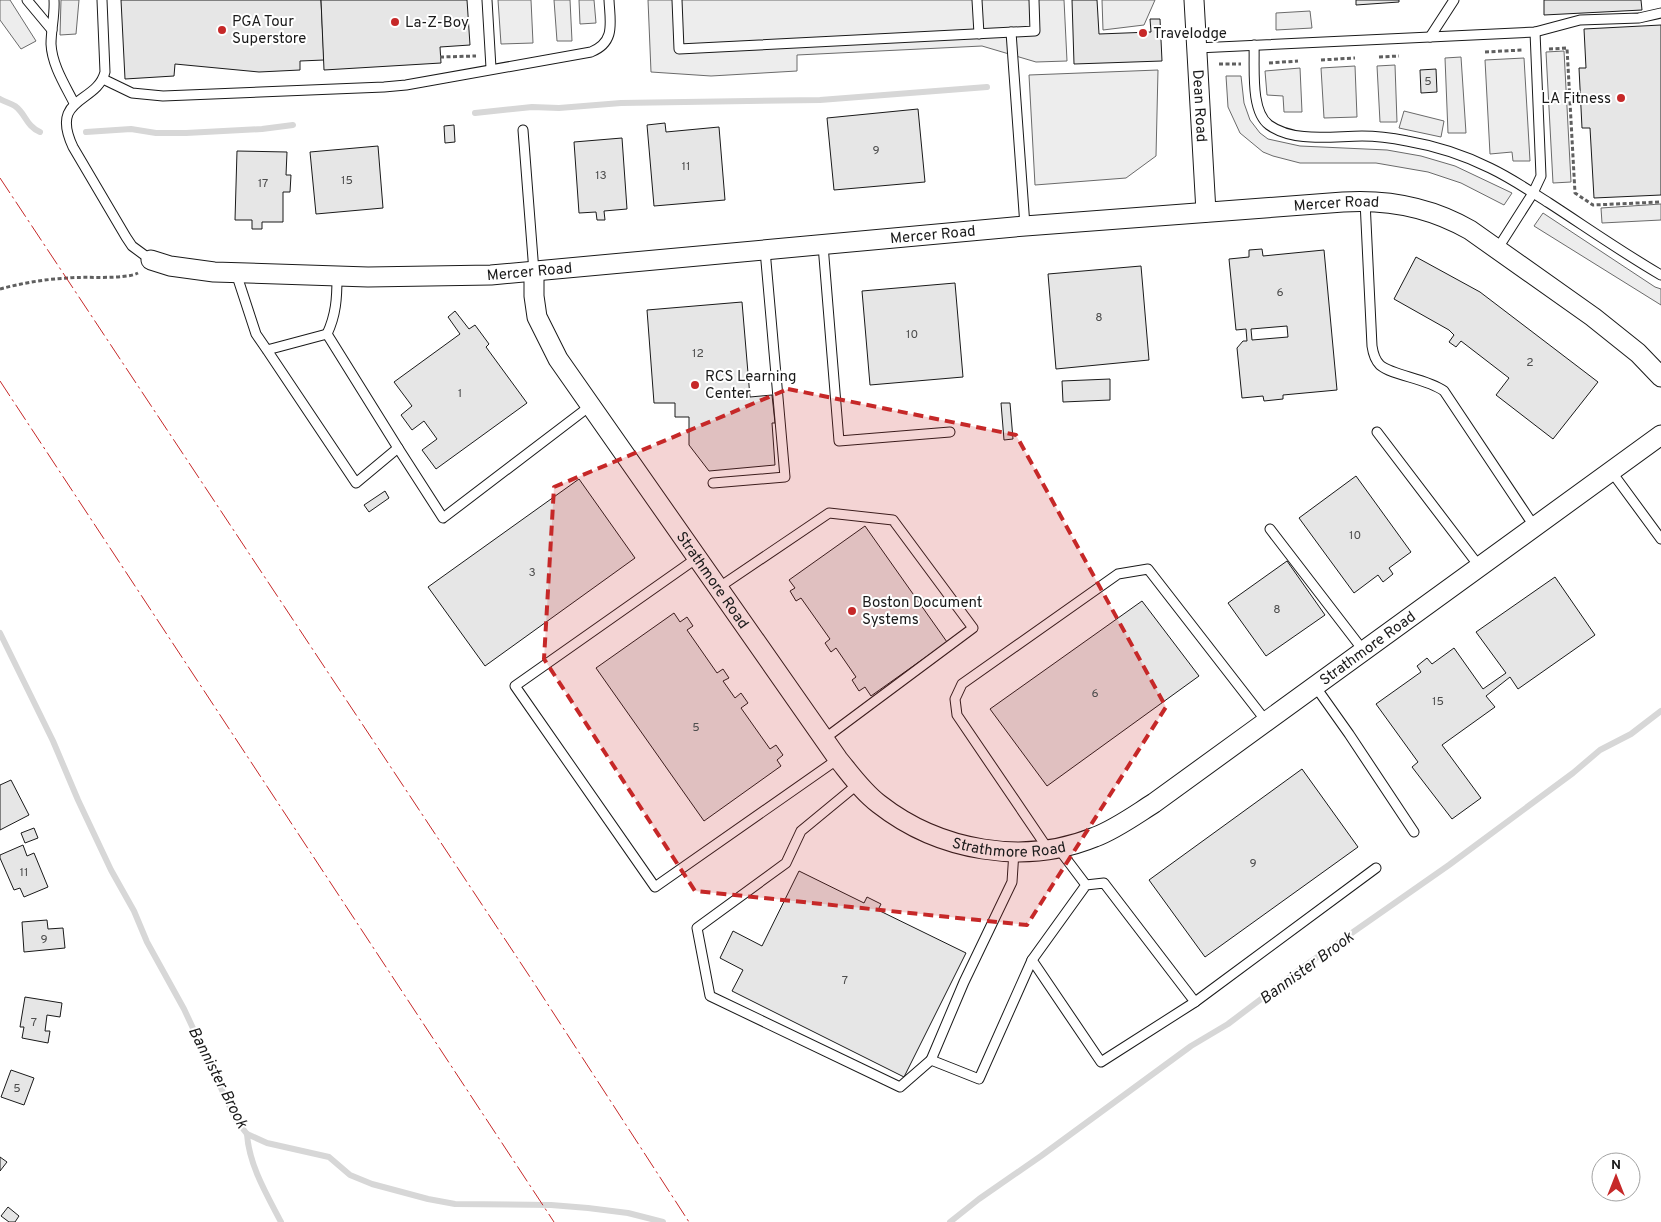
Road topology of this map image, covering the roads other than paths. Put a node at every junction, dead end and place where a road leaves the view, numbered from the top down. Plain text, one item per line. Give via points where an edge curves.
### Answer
1 (27, 0) edge
2 (54, 0) edge
3 (102, 0) edge
4 (487, 0) edge
5 (609, 0) edge
6 (677, 0) edge
7 (977, 0) edge
8 (1034, 0) edge
9 (1194, 0) edge
10 (1454, 0) edge
11 (1661, 13) edge
12 (52, 30) junction
13 (1011, 32) junction
14 (1535, 32) junction
15 (979, 34) junction
16 (1430, 37) junction
17 (1254, 45) junction
18 (1197, 48) junction
19 (491, 68) junction
20 (103, 79) junction
21 (74, 103) junction
22 (523, 130) dead end
23 (1533, 193) junction
24 (1364, 201) junction
25 (1206, 212) junction
26 (1025, 226) junction
27 (823, 245) junction
28 (1498, 248) junction
29 (765, 250) junction
30 (151, 260) joint
31 (534, 272) junction
32 (236, 273) junction
33 (1661, 275) edge
34 (337, 277) junction
35 (327, 334) junction
36 (266, 350) junction
37 (1661, 378) edge
38 (590, 406) junction
39 (950, 432) dead end
40 (1377, 432) dead end
41 (1661, 435) edge
42 (398, 448) junction
43 (1610, 471) junction
44 (714, 483) dead end
45 (1534, 526) junction
46 (1270, 529) dead end
47 (1661, 539) edge
48 (697, 558) junction
49 (1479, 566) junction
50 (718, 588) junction
51 (1363, 650) junction
52 (1315, 686) junction
53 (1266, 721) junction
54 (824, 739) junction
55 (838, 759) junction
56 (858, 784) junction
57 (1414, 832) dead end
58 (1053, 848) junction
59 (1014, 851) junction
60 (1376, 868) dead end
61 (1086, 885) junction
62 (1032, 960) junction
63 (1195, 1002) junction
64 (931, 1060) junction

1 - 12 lane
2 - 12 lane
3 - 20 lane
4 - 19 lane
5 - 19 lane via 610,33 599,49
6 - 15 lane via 679,49
7 - 15 lane
8 - 13 lane via 1036,31
9 - 18 street, Dean Road
10 - 16 lane
11 - 14 lane via 1639,18 1580,20
12 - 21 lane via 53,56
13 - 15 lane
13 - 26 lane
14 - 16 lane
14 - 23 lane via 1541,171
16 - 17 lane
17 - 18 lane
17 - 23 lane via 1258,110 1276,129 1298,135 1377,137 1421,144 1480,163
18 - 25 street, Dean Road
19 - 20 lane via 384,87 163,96 132,93
20 - 21 lane via 99,86
21 - 30 lane via 67,127 69,139 132,246
22 - 31 lane
23 - 28 lane
23 - 33 lane
24 - 25 street, Mercer Road
24 - 28 street, Mercer Road via 1398,203 1430,211 1460,224
24 - 45 lane via 1372,346 1376,359 1384,367 1444,391
25 - 26 street, Mercer Road
26 - 27 street, Mercer Road
27 - 29 street, Mercer Road
27 - 39 lane via 839,441
28 - 37 street, Mercer Road via 1593,316 1638,353
29 - 31 street, Mercer Road
29 - 44 lane via 785,477
30 - 32 street, Mercer Road via 192,270
31 - 34 street, Mercer Road
31 - 38 street, Strathmore Road via 537,317 558,359
32 - 34 street, Mercer Road
32 - 36 lane via 256,334
34 - 35 lane via 336,311
35 - 36 lane
35 - 42 lane
36 - 42 lane via 356,483
38 - 42 lane via 443,518
38 - 48 street, Strathmore Road
40 - 49 lane
41 - 43 street, Strathmore Road
43 - 45 street, Strathmore Road
43 - 47 lane
45 - 49 street, Strathmore Road
46 - 51 lane
48 - 50 street, Strathmore Road
48 - 55 lane via 515,686 655,886
49 - 51 street, Strathmore Road
50 - 54 street, Strathmore Road
50 - 54 lane via 829,513 893,520 973,628
51 - 52 street, Strathmore Road
52 - 53 street, Strathmore Road
52 - 57 lane
53 - 58 street, Strathmore Road via 1126,821 1096,837
53 - 58 lane via 1148,569 1118,574 962,684 955,699 957,716
54 - 55 street, Strathmore Road
55 - 56 street, Strathmore Road
56 - 59 street, Strathmore Road via 877,803 924,831 979,849
56 - 64 lane via 801,831 786,863 697,928 710,996 900,1087
58 - 59 street, Strathmore Road
58 - 61 lane
59 - 64 lane via 1012,882
60 - 63 lane
61 - 62 lane
61 - 63 lane via 1104,884
62 - 63 lane via 1101,1062
62 - 64 lane via 979,1079

